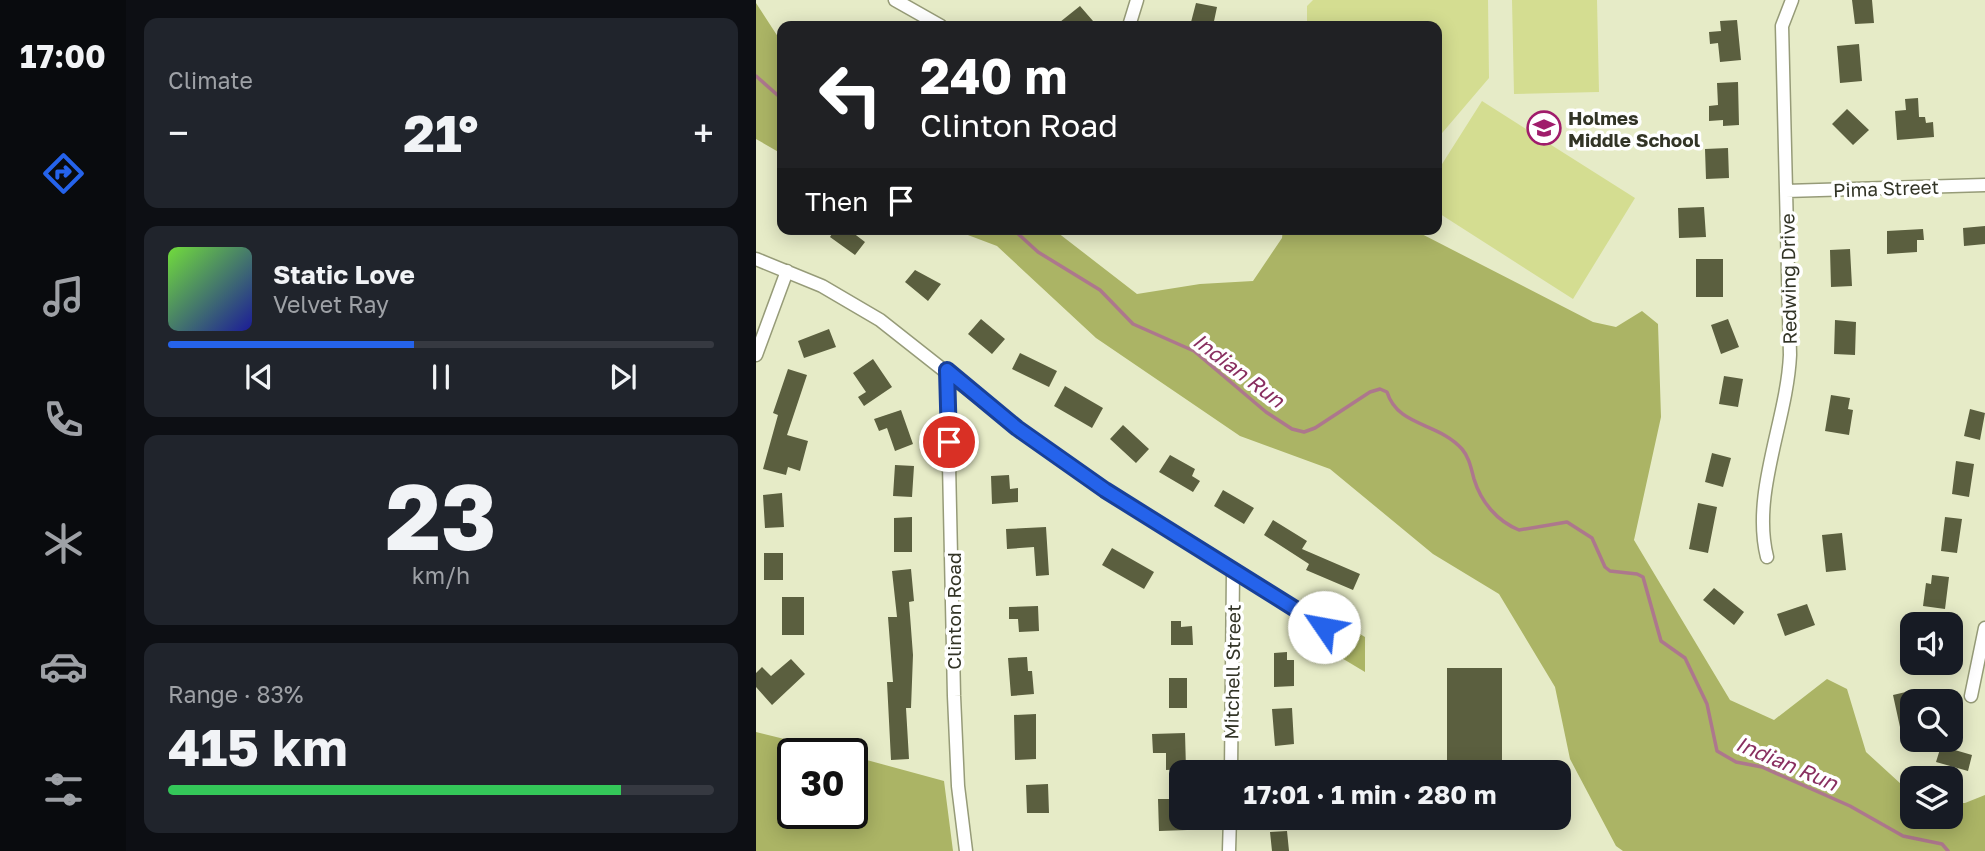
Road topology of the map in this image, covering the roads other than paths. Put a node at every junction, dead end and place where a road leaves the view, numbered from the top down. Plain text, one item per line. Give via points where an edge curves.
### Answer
1 (895, 0) edge
2 (1137, 0) edge
3 (1792, 0) edge
4 (932, 21) edge
5 (1131, 21) edge
6 (1985, 185) edge
7 (1786, 191) junction
8 (756, 259) edge
9 (787, 271) junction
10 (756, 355) edge
11 (947, 370) junction
12 (1767, 557) dead end
13 (1233, 572) junction
14 (1324, 627) dead end
15 (1985, 628) edge
16 (1971, 696) dead end
17 (1231, 760) edge
18 (1230, 830) edge
19 (966, 851) edge
20 (1229, 851) edge

1 - 4 street
2 - 5 street
3 - 7 street, Redwing Drive via 1782,26
6 - 7 street, Pima Street
7 - 12 street, Redwing Drive via 1790,355 1761,520
8 - 9 street
9 - 10 street
9 - 11 street via 850,301
11 - 13 street via 1064,462
11 - 19 street, Clinton Road via 954,696
13 - 14 street
13 - 17 street, Mitchell Street
15 - 16 street
18 - 20 street

